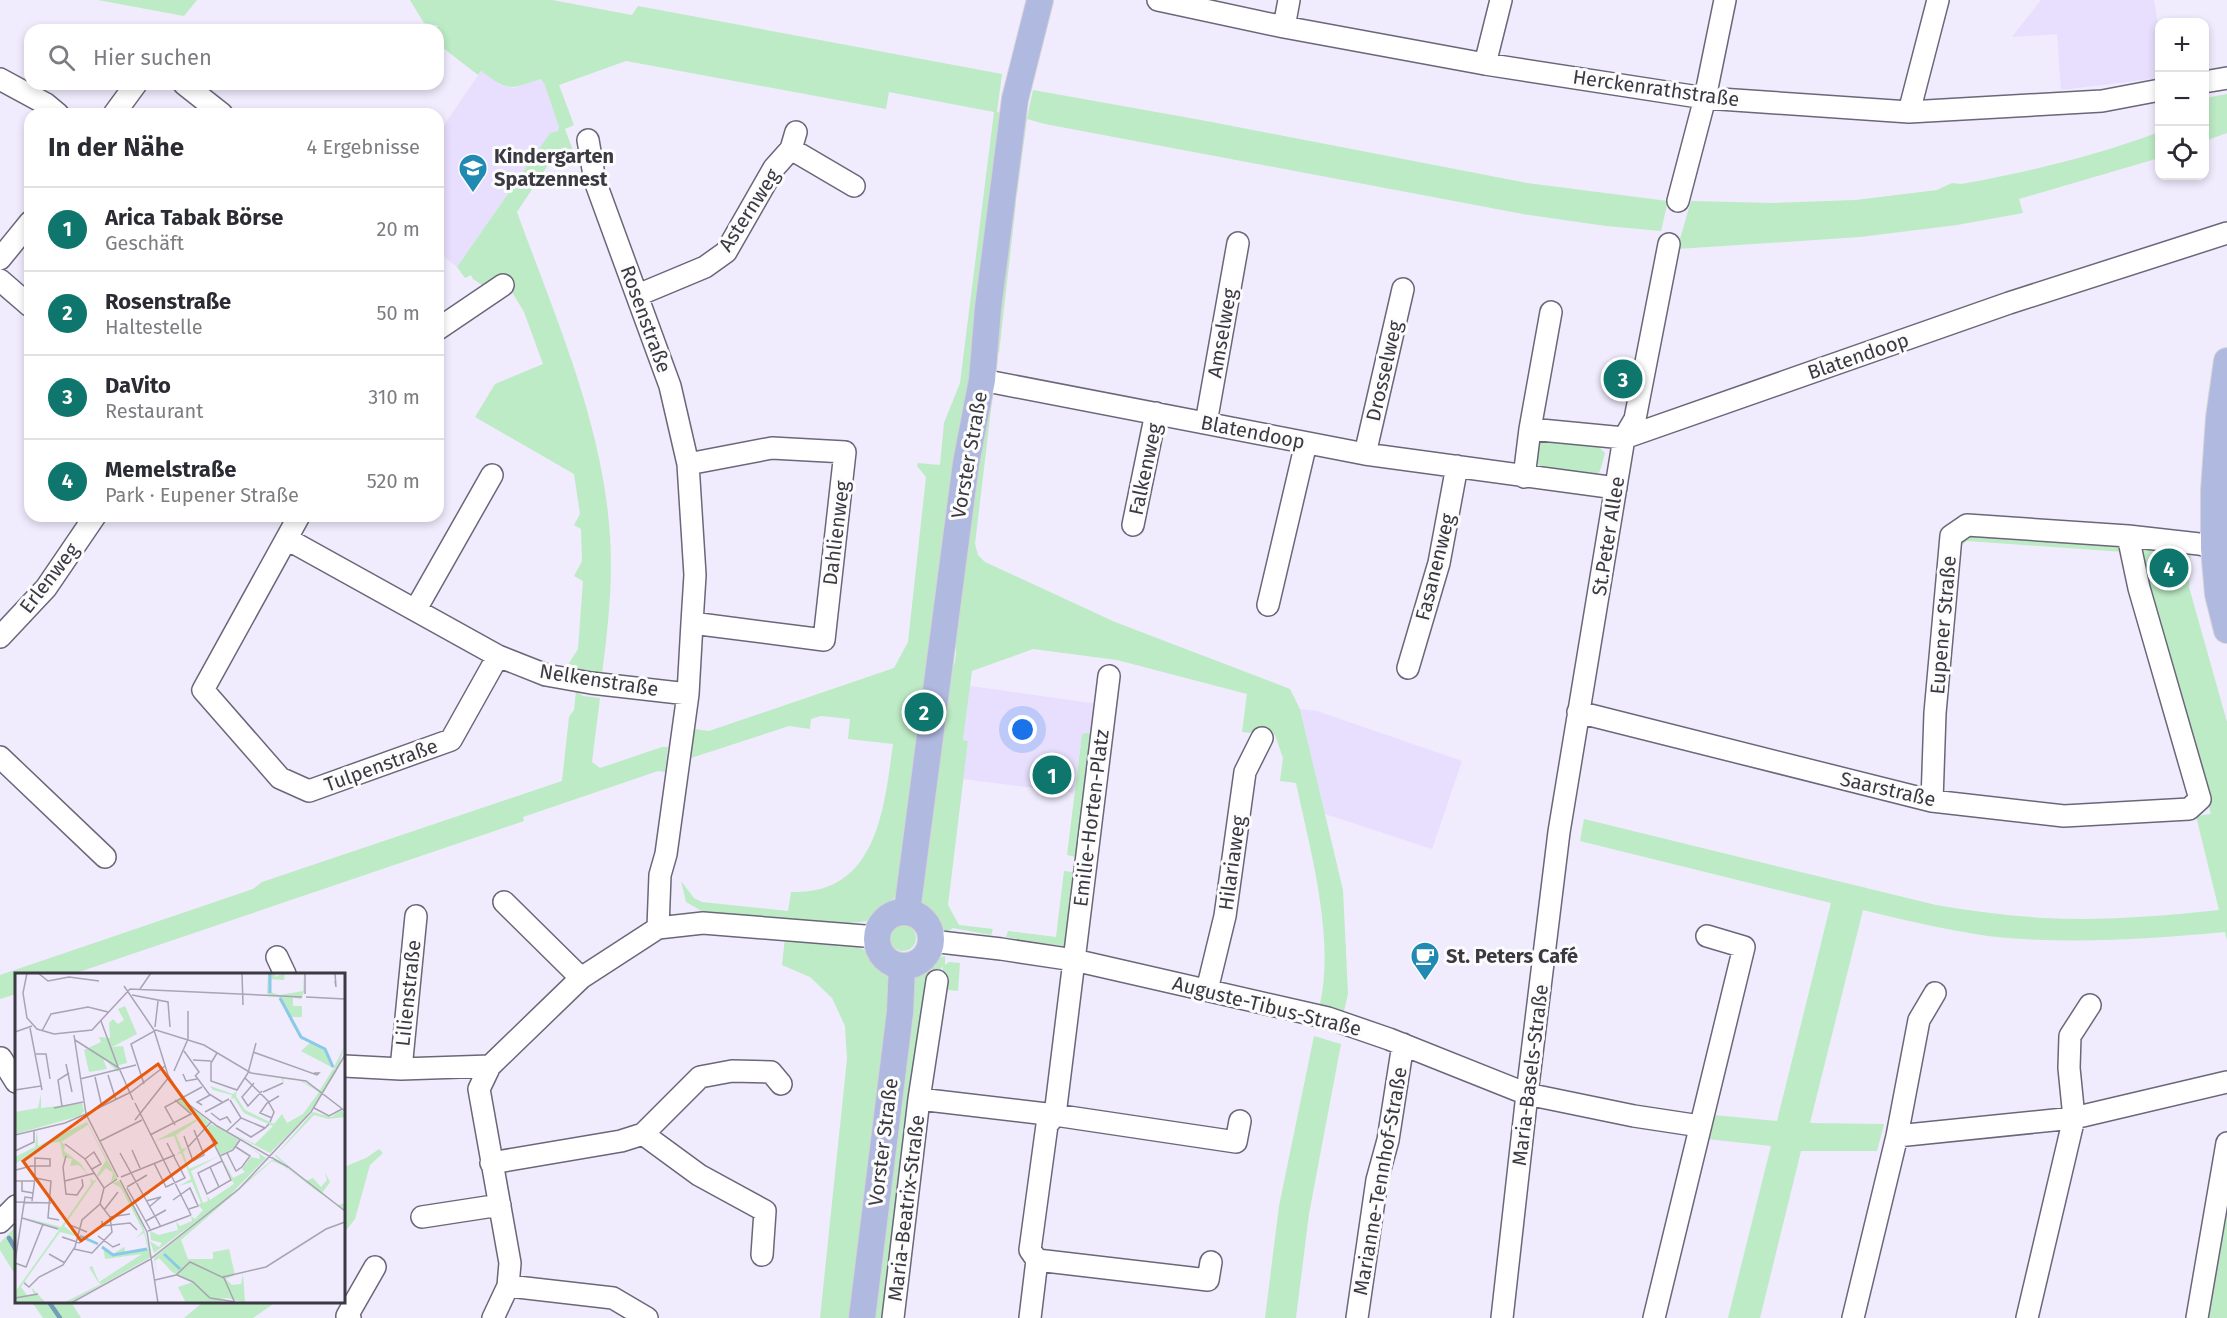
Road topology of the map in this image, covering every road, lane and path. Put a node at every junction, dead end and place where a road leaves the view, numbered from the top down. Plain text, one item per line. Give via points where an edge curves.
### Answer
1 (1040, 0) edge
2 (1158, 0) edge
3 (1289, 0) edge
4 (1501, 0) edge
5 (1725, 0) edge
6 (1938, 0) edge
7 (1284, 27) junction
8 (1485, 64) junction
9 (2227, 78) edge
10 (0, 79) edge
11 (2209, 81) edge
12 (132, 90) edge
13 (192, 90) edge
14 (2155, 91) edge
15 (1705, 98) junction
16 (51, 108) edge
17 (118, 108) edge
18 (214, 108) edge
19 (1909, 112) junction
20 (588, 140) dead end
21 (855, 186) dead end
22 (1678, 201) dead end
23 (24, 229) edge
24 (2227, 233) edge
25 (1238, 243) dead end
26 (1669, 243) dead end
27 (0, 259) edge
28 (0, 280) edge
29 (502, 285) dead end
30 (1403, 289) dead end
31 (638, 295) junction
32 (24, 301) edge
33 (1551, 312) dead end
34 (444, 325) edge
35 (2227, 362) edge
36 (982, 380) junction
37 (1156, 413) junction
38 (1206, 423) junction
39 (1530, 429) junction
40 (1624, 438) junction
41 (1306, 443) junction
42 (1365, 454) junction
43 (688, 464) junction
44 (1457, 466) junction
45 (492, 475) dead end
46 (1524, 477) junction
47 (1616, 488) junction
48 (91, 522) edge
49 (296, 522) edge
50 (1133, 525) dead end
51 (2128, 536) junction
52 (287, 539) junction
53 (2220, 549) edge
54 (1268, 605) dead end
55 (416, 609) junction
56 (692, 623) junction
57 (2227, 630) edge
58 (0, 636) edge
59 (498, 656) junction
60 (1408, 668) dead end
61 (1109, 676) dead end
62 (688, 694) junction
63 (1578, 712) junction
64 (1262, 738) dead end
65 (0, 757) edge
66 (1932, 801) junction
67 (1559, 832) joint
68 (105, 857) dead end
69 (504, 902) dead end
70 (907, 911) junction
71 (416, 916) dead end
72 (658, 928) junction
73 (1707, 936) dead end
74 (877, 937) junction
75 (931, 941) junction
76 (1074, 960) junction
77 (902, 966) junction
78 (581, 978) junction
79 (937, 981) dead end
80 (1207, 990) junction
81 (1935, 993) dead end
82 (2090, 1005) dead end
83 (1403, 1044) junction
84 (1, 1058) edge
85 (345, 1066) edge
86 (490, 1066) junction
87 (401, 1069) junction
88 (15, 1080) edge
89 (2227, 1082) edge
90 (781, 1084) dead end
91 (1527, 1094) junction
92 (919, 1099) junction
93 (1055, 1115) junction
94 (2074, 1118) junction
95 (1240, 1121) dead end
96 (1700, 1126) junction
97 (643, 1134) junction
98 (1897, 1136) junction
99 (2227, 1143) edge
100 (491, 1163) junction
101 (500, 1205) junction
102 (15, 1207) edge
103 (422, 1217) dead end
104 (0, 1222) edge
105 (762, 1255) dead end
106 (1037, 1260) junction
107 (1211, 1262) dead end
108 (375, 1267) dead end
109 (508, 1286) junction
110 (350, 1318) edge
111 (493, 1318) edge
112 (647, 1318) edge
113 (862, 1318) edge
114 (892, 1318) edge
115 (1030, 1318) edge
116 (1357, 1318) edge
117 (1502, 1318) edge
118 (1654, 1318) edge
119 (1853, 1318) edge
120 (2027, 1318) edge
121 (2197, 1318) edge

1 - 36 main road, Vorster Straße via 1015,99
2 - 7 street, Herckenrathstraße
3 - 7 street
4 - 8 street
5 - 15 street
6 - 19 street
7 - 8 street, Herckenrathstraße
8 - 15 street, Herckenrathstraße
9 - 11 street
10 - 16 street
12 - 17 street
13 - 18 street
14 - 19 street, Herckenrathstraße via 2102,100
15 - 19 street, Herckenrathstraße
15 - 22 street
20 - 31 street, Rosenstraße via 595,181
21 - 31 street, Asternweg via 794,140 726,252 705,267
23 - 27 street
24 - 40 street, Blatendoop via 2009,303
25 - 38 street, Amselweg
26 - 40 street, St.Peter Allee via 1635,419
28 - 32 street
29 - 34 street
30 - 42 street, Drosselweg
31 - 43 street, Rosenstraße via 670,386
33 - 39 street
35 - 53 main road via 2214,492
36 - 37 street, Blatendoop
36 - 70 main road, Vorster Straße via 966,463
37 - 38 street, Blatendoop
37 - 50 street, Falkenweg
38 - 41 street, Blatendoop
39 - 40 street, Blatendoop
39 - 46 street
40 - 47 street, St.Peter Allee
41 - 42 street, Blatendoop
41 - 54 street
42 - 44 street, Blatendoop
43 - 56 street, Rosenstraße via 695,575
43 - 56 street, Dahlienweg via 772,448 845,452 824,640
44 - 46 street, Blatendoop
44 - 60 street, Fasanenweg via 1439,563
45 - 55 street
46 - 47 street, Blatendoop
47 - 63 street, St.Peter Allee
48 - 58 street, Erlenweg via 46,588
49 - 52 street, Tulpenstraße
51 - 53 street, Eupener Straße
51 - 66 street, Eupener Straße via 1967,525 1951,536 1935,712
51 - 66 street, Saarstraße via 2139,588 2200,799 2189,809 2064,816
52 - 55 street, Nelkenstraße
52 - 59 street, Tulpenstraße via 203,690 280,778 309,791 451,740
53 - 57 main road via 2218,594
55 - 59 street, Nelkenstraße
56 - 62 street, Rosenstraße
59 - 62 street, Nelkenstraße via 546,675
61 - 76 street, Emilie-Horten-Platz
62 - 72 street, Rosenstraße via 660,875
63 - 66 street, Saarstraße
63 - 67 street, St.Peter Allee
64 - 80 street, Hilariaweg via 1245,772 1225,916
65 - 68 street
67 - 91 street, Maria-Basels-Straße
69 - 78 street
70 - 74 main road via 890,915
70 - 75 main road via 928,925
71 - 87 street, Lilienstraße
72 - 74 street via 703,923
72 - 78 street
73 - 96 street via 1744,947
74 - 77 main road via 884,957
75 - 76 street, Auguste-Tibus-Straße
75 - 77 main road via 925,956
76 - 80 street, Auguste-Tibus-Straße
76 - 93 street, Emilie-Horten-Platz
77 - 113 main road, Vorster Straße via 900,1012
78 - 86 street
79 - 92 street, Maria-Beatrix-Straße
80 - 83 street, Auguste-Tibus-Straße via 1328,1018
81 - 98 street via 1918,1020
82 - 94 street via 2070,1036
83 - 91 street, Auguste-Tibus-Straße
83 - 116 street, Marianne-Tennhof-Straße via 1388,1140 1377,1180
84 - 88 street
85 - 87 street, Lilienstraße
86 - 87 street, Lilienstraße
86 - 100 street via 479,1089
89 - 94 street
90 - 97 street via 771,1072 732,1071 700,1077
91 - 96 street, Auguste-Tibus-Straße
91 - 117 street, Maria-Basels-Straße
92 - 93 street, Maria-Beatrix-Straße
92 - 114 street, Maria-Beatrix-Straße
93 - 95 street, Maria-Beatrix-Straße via 1236,1142
93 - 106 street, Emilie-Horten-Platz via 1047,1125 1030,1250
94 - 98 street
94 - 120 street
96 - 118 street
97 - 100 street
97 - 105 street via 699,1175 765,1211
98 - 119 street
99 - 121 street
100 - 101 street
101 - 103 street
101 - 109 street via 510,1263
102 - 104 street
106 - 107 street via 1208,1280
106 - 115 street, Emilie-Horten-Platz
108 - 110 street via 347,1316
109 - 111 street
109 - 112 street via 613,1298

